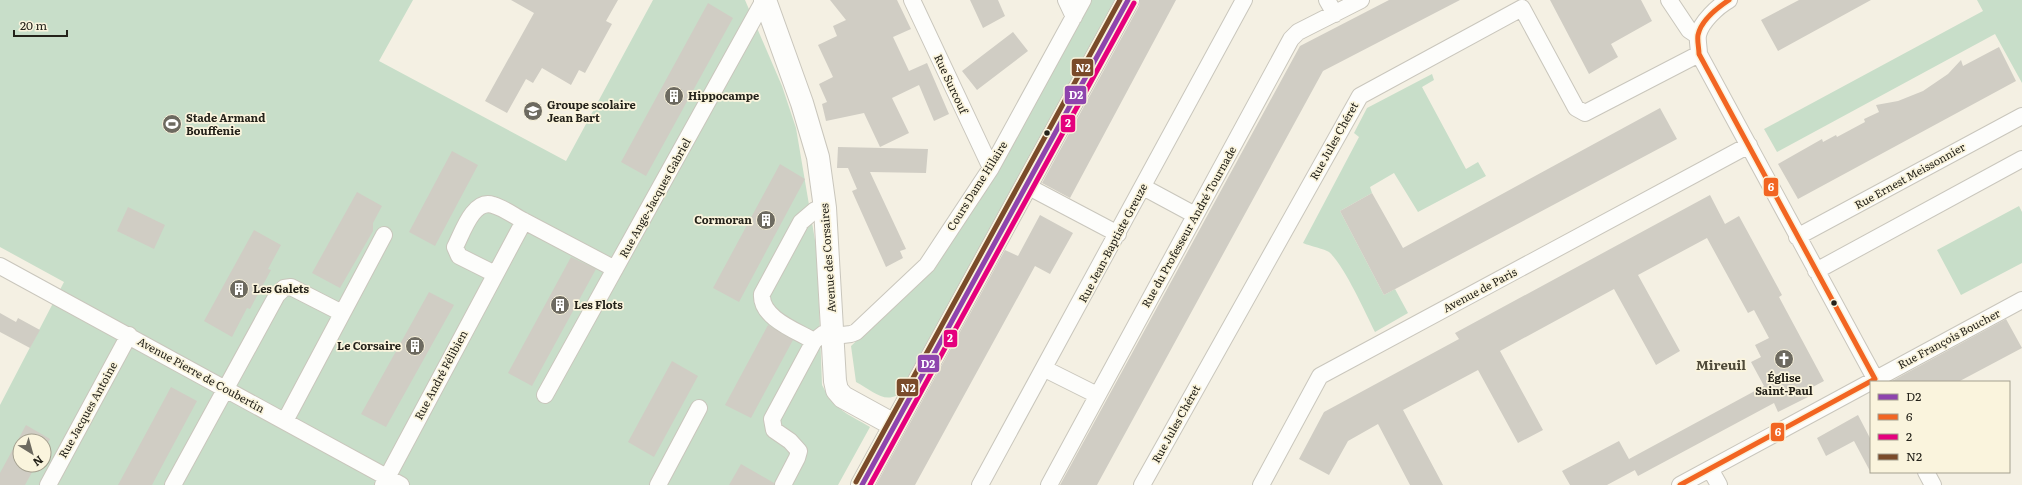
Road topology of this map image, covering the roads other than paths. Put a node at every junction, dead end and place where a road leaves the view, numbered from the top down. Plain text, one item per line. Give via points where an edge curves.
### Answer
1 (765, 0) edge
2 (912, 0) edge
3 (1066, 0) edge
4 (1083, 0) edge
5 (1128, 0) edge
6 (1244, 0) edge
7 (1361, 0) edge
8 (1669, 0) edge
9 (1729, 0) edge
10 (1520, 4) edge
11 (1331, 7) edge
12 (1074, 17) junction
13 (1698, 36) junction
14 (1699, 54) junction
15 (2022, 116) edge
16 (1749, 146) junction
17 (2022, 159) edge
18 (991, 168) junction
19 (1027, 186) junction
20 (1143, 187) junction
21 (825, 208) junction
22 (1195, 215) junction
23 (524, 221) junction
24 (1118, 234) junction
25 (384, 236) dead end
26 (1797, 237) junction
27 (0, 266) edge
28 (616, 269) junction
29 (1816, 271) junction
30 (495, 274) junction
31 (2022, 300) edge
32 (342, 313) junction
33 (129, 335) junction
34 (827, 336) junction
35 (1045, 369) junction
36 (1876, 381) edge
37 (1870, 384) edge
38 (226, 388) junction
39 (545, 395) dead end
40 (1098, 395) junction
41 (699, 408) dead end
42 (285, 421) junction
43 (894, 425) junction
44 (1710, 469) junction
45 (1927, 473) edge
46 (385, 481) edge
47 (48, 485) edge
48 (173, 485) edge
49 (401, 485) edge
50 (658, 485) edge
51 (783, 485) edge
52 (862, 485) edge
53 (980, 485) edge
54 (1049, 485) edge
55 (1142, 485) edge
56 (1261, 485) edge
57 (1680, 485) edge
58 (1719, 485) edge
59 (1933, 485) edge

1 - 21 street, Avenue des Corsaires via 818,156
1 - 28 street, Rue Ange-Jacques Gabriel
2 - 18 street, Rue Surcouf
3 - 12 street
4 - 12 street, Cours Dame Hilaire
5 - 19 street
6 - 20 street, Rue Jean-Baptiste Greuze
7 - 11 street, Rue du Professeur André Tournade
8 - 13 street via 1689,30
9 - 13 street via 1711,15
10 - 14 street, Rue Jules Chéret via 1576,108 1585,113
10 - 55 street, Rue Jules Chéret via 1360,96
11 - 22 street, Rue du Professeur André Tournade via 1291,39
12 - 18 street, Cours Dame Hilaire
13 - 14 street
14 - 16 street
15 - 26 street, Rue Ernest Meissonnier
16 - 26 street
16 - 56 street, Avenue de Paris via 1320,376
17 - 29 street
18 - 34 street, Cours Dame Hilaire via 920,274 856,332
19 - 24 street
19 - 43 street
20 - 22 street
20 - 24 street, Rue Jean-Baptiste Greuze
21 - 34 street, Avenue des Corsaires
21 - 34 street via 808,214 801,222 762,294 761,301 770,315
22 - 40 street, Rue du Professeur André Tournade
23 - 28 street
23 - 30 street, Rue André Félibien
23 - 30 street via 492,204 481,205 474,210 455,248 459,256
24 - 35 street, Rue Jean-Baptiste Greuze
25 - 32 street
26 - 29 street
27 - 33 street, Avenue Pierre de Coubertin
28 - 39 street, Rue Ange-Jacques Gabriel
29 - 36 street
30 - 46 street, Rue André Félibien
31 - 36 street, Rue François Boucher
32 - 38 street via 292,287 284,288 277,295
32 - 42 street
33 - 38 street, Avenue Pierre de Coubertin
33 - 47 street, Rue Jacques Antoine
34 - 43 street, Avenue des Corsaires via 837,390 843,397
34 - 51 street via 772,419 774,430 795,445 799,451
35 - 40 street
35 - 53 street, Rue Jean-Baptiste Greuze
37 - 44 street, Rue François Boucher
38 - 42 street, Avenue Pierre de Coubertin
38 - 48 street
40 - 54 street, Rue du Professeur André Tournade
41 - 50 street
42 - 46 street, Avenue Pierre de Coubertin
43 - 52 street
44 - 57 street, Rue François Boucher
44 - 58 street
45 - 59 street
46 - 49 street, Avenue Pierre de Coubertin

